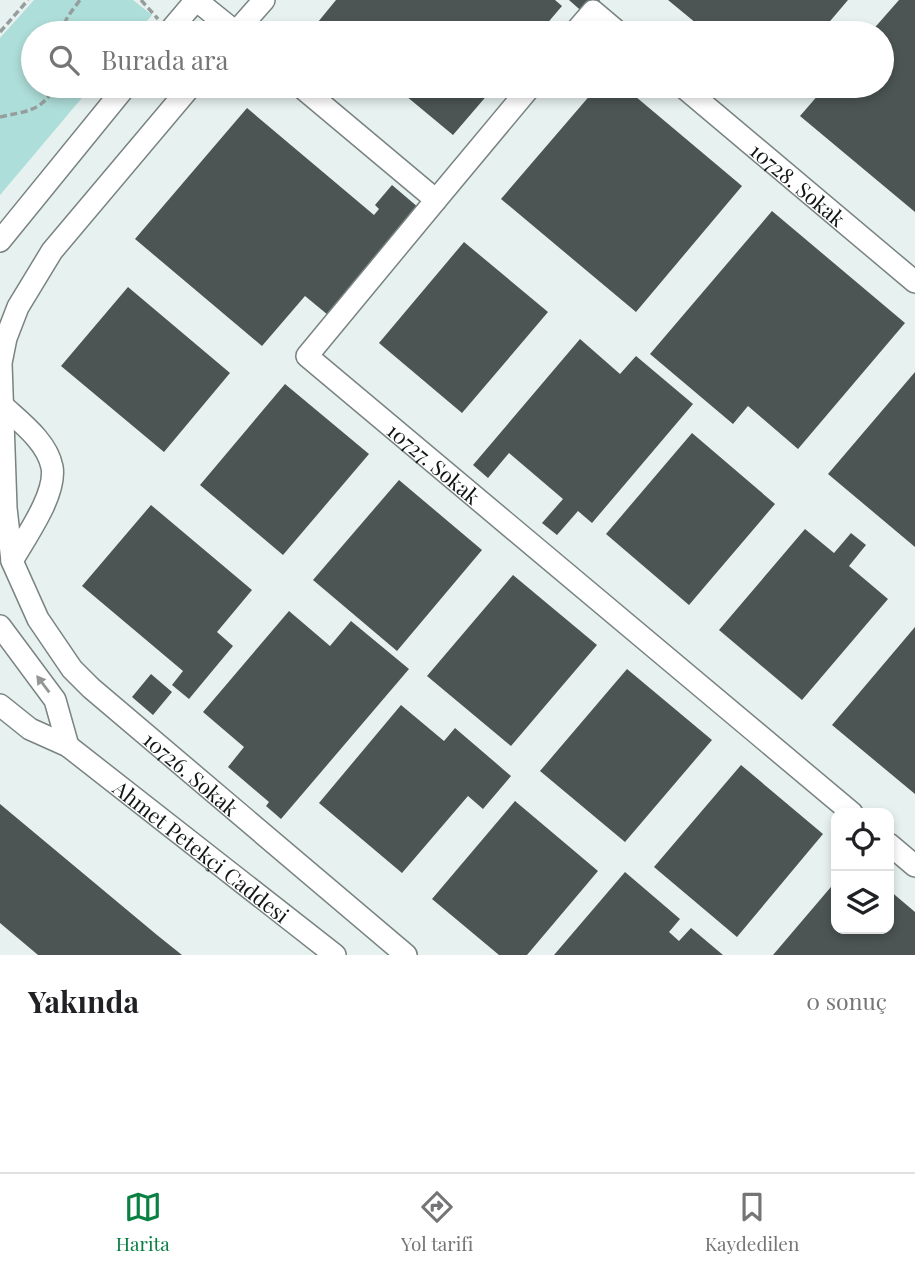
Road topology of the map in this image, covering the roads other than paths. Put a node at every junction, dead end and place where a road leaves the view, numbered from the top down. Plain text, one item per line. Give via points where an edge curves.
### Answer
1 (196, 0) edge
2 (264, 0) edge
3 (178, 21) edge
4 (221, 21) edge
5 (246, 21) edge
6 (584, 21) edge
7 (605, 21) edge
8 (116, 98) edge
9 (181, 98) edge
10 (314, 98) edge
11 (521, 98) edge
12 (696, 98) edge
13 (436, 200) junction
14 (0, 241) edge
15 (915, 282) edge
16 (1, 404) edge
17 (12, 561) junction
18 (0, 626) edge
19 (0, 705) edge
20 (68, 746) junction
21 (846, 808) edge
22 (894, 848) edge
23 (915, 866) edge
24 (335, 955) edge
25 (406, 955) edge

1 - 3 street
1 - 4 street
2 - 5 street
6 - 7 street via 593,11
8 - 14 street
9 - 16 street, 10726. Sokak via 72,226 33,281 6,338
10 - 13 street
11 - 13 street
12 - 15 street, 10728. Sokak
13 - 21 street, 10727. Sokak via 307,356
16 - 17 street, 10726. Sokak
16 - 17 street via 42,446 52,467 46,499
17 - 25 street, 10726. Sokak via 38,619 91,688
20 -> 18 street via 55,700
19 - 20 street, Ahmet Petekçi Caddesi via 30,729
20 - 24 street, Ahmet Petekçi Caddesi
22 - 23 street

